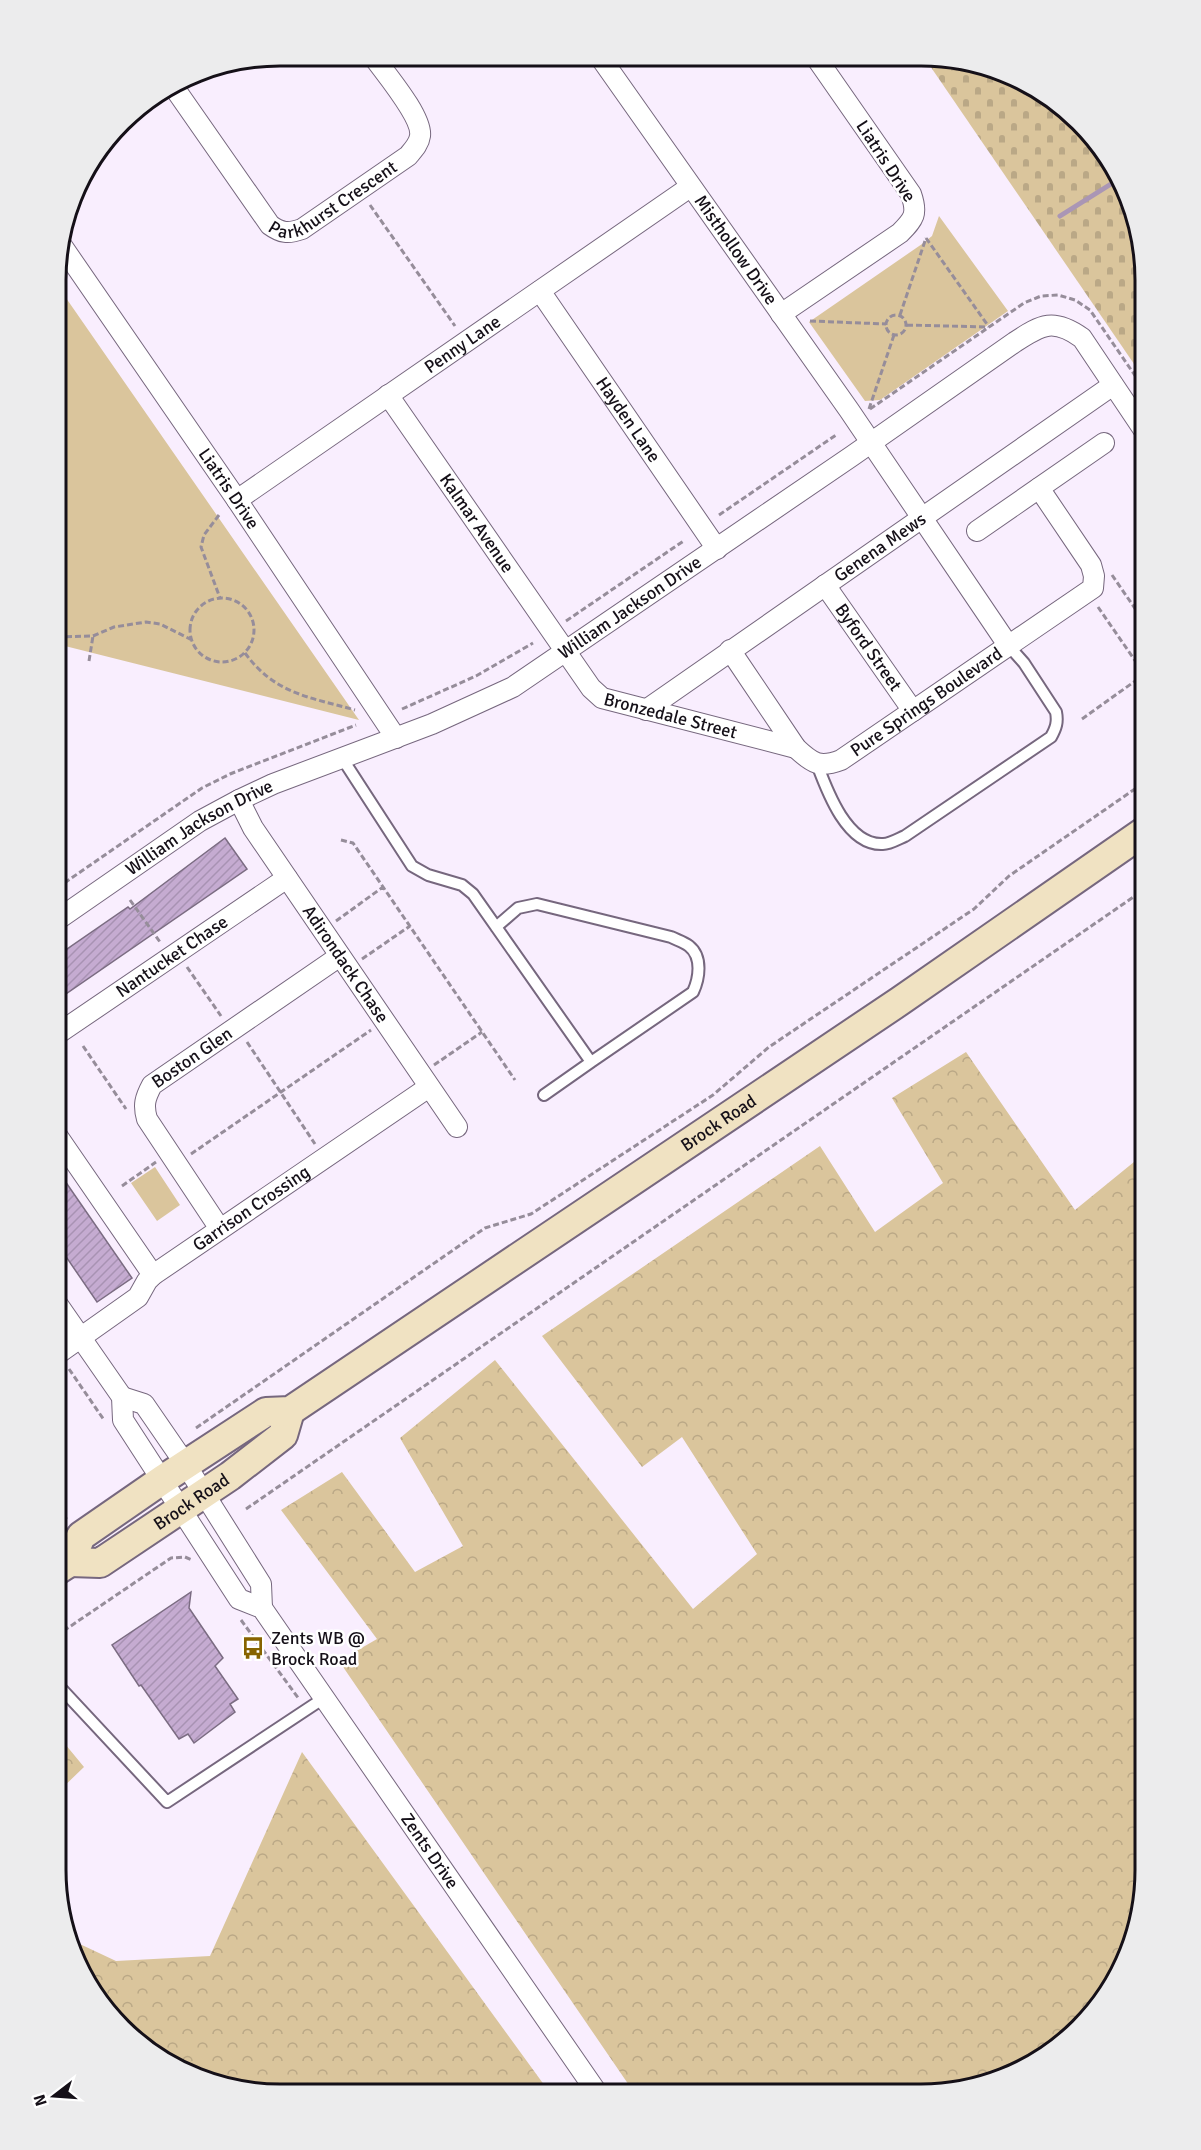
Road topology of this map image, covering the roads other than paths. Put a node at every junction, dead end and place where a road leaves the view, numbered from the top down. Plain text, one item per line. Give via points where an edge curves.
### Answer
1 (380, 66) edge
2 (606, 66) edge
3 (822, 66) edge
4 (177, 92) edge
5 (690, 187) junction
6 (68, 254) edge
7 (540, 291) junction
8 (781, 314) junction
9 (1113, 385) junction
10 (388, 395) junction
11 (1135, 417) edge
12 (1104, 443) dead end
13 (870, 444) junction
14 (1039, 488) junction
15 (237, 500) junction
16 (921, 518) junction
17 (977, 531) dead end
18 (717, 549) junction
19 (825, 585) junction
20 (1008, 645) junction
21 (730, 650) junction
22 (567, 652) junction
23 (646, 710) junction
24 (913, 711) junction
25 (396, 738) junction
26 (796, 748) junction
27 (342, 758) junction
28 (817, 764) junction
29 (239, 800) junction
30 (1135, 838) edge
31 (287, 878) junction
32 (66, 914) edge
33 (496, 927) junction
34 (349, 958) junction
35 (66, 1028) edge
36 (591, 1062) junction
37 (429, 1087) junction
38 (544, 1095) dead end
39 (457, 1127) dead end
40 (66, 1149) edge
41 (220, 1229) junction
42 (153, 1275) junction
43 (66, 1316) edge
44 (81, 1338) junction
45 (66, 1348) edge
46 (122, 1397) junction
47 (290, 1411) junction
48 (186, 1465) junction
49 (162, 1480) junction
50 (205, 1493) junction
51 (181, 1509) junction
52 (66, 1562) edge
53 (66, 1567) edge
54 (262, 1608) junction
55 (66, 1694) edge
56 (324, 1698) junction
57 (591, 2084) edge

1 - 4 street, Parkhurst Crescent via 417,118 421,134 417,144 408,156 292,232 280,232 270,225
2 - 5 street, Misthollow Drive
3 - 8 street, Liatris Drive via 911,194 916,208 911,222 900,233
5 - 7 street, Penny Lane
5 - 8 street, Misthollow Drive
6 - 15 street, Liatris Drive
7 - 10 street, Penny Lane
7 - 18 street, Hayden Lane
8 - 13 street, Misthollow Drive
9 - 11 street, William Jackson Drive
9 - 13 street, William Jackson Drive via 1082,338 1069,329 1041,326
9 - 16 street, Genena Mews
10 - 15 street, Penny Lane
10 - 22 street, Kalmar Avenue
12 - 14 street
13 - 16 street, Pure Springs Boulevard
13 - 18 street, William Jackson Drive
14 - 17 street
14 - 20 street via 1091,565 1093,588
15 - 25 street, Liatris Drive
16 - 19 street, Genena Mews
16 - 20 street, Pure Springs Boulevard
18 - 22 street, William Jackson Drive
19 - 21 street, Genena Mews
19 - 24 street, Byford Street
20 - 24 street, Pure Springs Boulevard
20 - 28 lane via 1056,712 1056,728 1051,737 905,836 883,844 855,833 829,797
21 - 23 street, Genena Mews
21 - 26 street
22 - 23 street, Bronzedale Street via 602,698
22 - 25 street, William Jackson Drive via 513,687
23 - 26 street, Bronzedale Street
24 - 28 street, Pure Springs Boulevard via 842,760 830,765
25 - 27 street, William Jackson Drive
26 - 28 street
27 - 29 street, William Jackson Drive
27 - 33 lane via 412,866 462,885
29 - 31 street, Adirondack Chase
29 - 32 street, William Jackson Drive via 200,821
30 - 47 main road, Brock Road via 900,1001
31 - 34 street, Adirondack Chase
31 - 35 street, Nantucket Chase
33 - 36 lane
33 - 36 lane via 518,908 537,904 671,937 691,947 699,981 693,993
34 - 37 street, Adirondack Chase
34 - 41 street, Boston Glen via 152,1085 146,1097 143,1107 147,1119
36 - 38 lane
37 - 39 street, Adirondack Chase
37 - 41 street, Garrison Crossing
40 - 42 street
41 - 42 street, Garrison Crossing
42 - 44 street, Garrison Crossing via 138,1297
43 - 44 street
44 - 45 street, Garrison Crossing
44 - 46 street
46 - 48 street, Zents Drive via 144,1404
46 - 49 street, Zents Drive via 123,1420
47 - 48 main road, Brock Road via 266,1412
47 - 50 main road, Brock Road via 283,1435
48 - 49 main road, Brock Road
48 - 50 street, Zents Drive
49 - 51 street, Zents Drive
49 - 52 main road, Brock Road via 81,1536
50 - 51 main road, Brock Road
50 - 54 street, Zents Drive via 261,1584
51 - 53 main road, Brock Road via 100,1563
51 - 54 street, Zents Drive via 239,1599
54 - 56 street, Zents Drive
55 - 56 lane via 167,1802
56 - 57 street, Zents Drive

